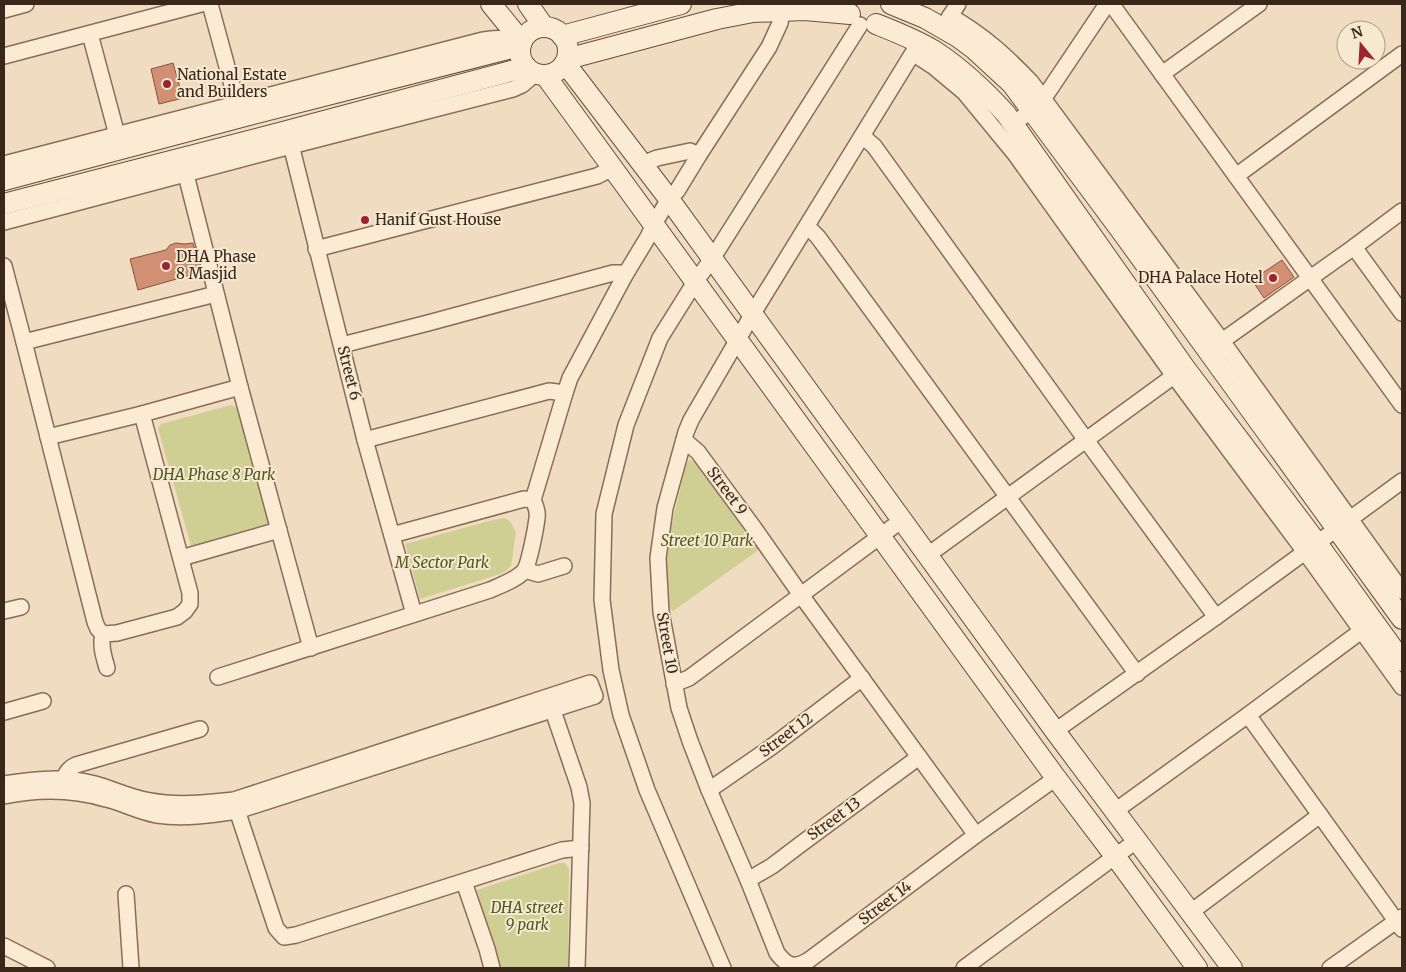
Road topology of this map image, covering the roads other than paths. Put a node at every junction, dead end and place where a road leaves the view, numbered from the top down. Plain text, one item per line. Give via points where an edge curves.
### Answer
1 (26, 4) edge
2 (201, 4) edge
3 (210, 4) edge
4 (491, 4) edge
5 (528, 4) edge
6 (681, 4) edge
7 (884, 4) edge
8 (891, 4) edge
9 (1108, 4) edge
10 (1259, 4) edge
11 (4, 10) edge
12 (782, 10) junction
13 (950, 16) edge
14 (859, 17) edge
15 (553, 31) junction
16 (90, 34) junction
17 (521, 44) junction
18 (916, 49) junction
19 (1402, 54) edge
20 (4, 56) edge
21 (566, 61) junction
22 (535, 72) junction
23 (1162, 74) junction
24 (1038, 104) junction
25 (239, 110) junction
26 (1013, 124) junction
27 (117, 135) junction
28 (289, 138) junction
29 (861, 138) junction
30 (247, 141) junction
31 (699, 155) junction
32 (4, 164) edge
33 (184, 166) junction
34 (644, 166) junction
35 (611, 168) junction
36 (1236, 176) junction
37 (4, 180) edge
38 (669, 199) junction
39 (4, 204) edge
40 (1402, 211) edge
41 (4, 222) edge
42 (654, 224) junction
43 (806, 228) junction
44 (1354, 247) junction
45 (316, 248) junction
46 (712, 259) junction
47 (4, 266) edge
48 (625, 275) junction
49 (1310, 278) junction
50 (695, 282) junction
51 (216, 294) junction
52 (1402, 313) edge
53 (752, 315) junction
54 (738, 340) junction
55 (24, 342) junction
56 (342, 344) junction
57 (1215, 346) junction
58 (1180, 372) junction
59 (240, 387) junction
60 (564, 393) junction
61 (1402, 405) edge
62 (142, 414) junction
63 (48, 437) junction
64 (365, 440) junction
65 (684, 440) junction
66 (1086, 440) junction
67 (1402, 481) edge
68 (1008, 497) junction
69 (533, 500) junction
70 (902, 520) junction
71 (1343, 524) junction
72 (279, 530) junction
73 (392, 535) junction
74 (881, 536) junction
75 (1311, 547) junction
76 (928, 554) junction
77 (181, 558) junction
78 (564, 566) dead end
79 (525, 570) junction
80 (1402, 591) edge
81 (801, 595) junction
82 (21, 607) dead end
83 (4, 612) edge
84 (414, 614) junction
85 (1216, 617) junction
86 (1402, 619) edge
87 (1367, 626) junction
88 (103, 634) junction
89 (311, 648) junction
90 (1402, 662) edge
91 (107, 668) dead end
92 (1137, 674) junction
93 (218, 677) dead end
94 (862, 678) junction
95 (674, 684) junction
96 (1402, 687) edge
97 (592, 689) dead end
98 (43, 700) dead end
99 (550, 704) junction
100 (4, 712) edge
101 (1248, 715) junction
102 (200, 730) dead end
103 (1056, 730) junction
104 (919, 757) junction
105 (1056, 778) junction
106 (64, 779) junction
107 (4, 784) edge
108 (709, 790) junction
109 (4, 796) edge
110 (235, 806) junction
111 (1115, 811) junction
112 (1320, 815) junction
113 (976, 835) junction
114 (1136, 841) junction
115 (580, 848) junction
116 (1116, 856) junction
117 (748, 880) junction
118 (464, 882) junction
119 (126, 894) dead end
120 (1191, 912) junction
121 (1400, 922) edge
122 (4, 946) edge
123 (792, 965) joint
124 (47, 968) edge
125 (131, 968) edge
126 (492, 968) edge
127 (577, 968) edge
128 (723, 968) edge
129 (964, 968) edge
130 (1197, 968) edge
131 (1232, 968) edge
132 (1330, 968) edge

1 - 11 street
2 - 16 street
3 - 25 street
4 - 17 street
5 - 15 street
6 - 15 street
7 - 14 street via 881,20
8 - 13 street
9 - 23 street
9 - 24 street
10 - 23 street
12 - 14 street
12 - 21 street via 738,14
12 - 31 street via 769,47
13 - 24 street via 974,49
14 - 18 street
14 - 46 street via 854,37
15 - 17 street via 539,28 528,32
15 - 21 street via 568,47
16 - 20 street
16 - 27 street
17 - 22 street via 520,55
17 - 25 street
18 - 26 street via 935,52 961,70
18 - 29 street, Street 10
18 - 58 street via 964,92 993,126
19 - 36 street
21 - 22 street via 556,72
21 - 34 street
22 - 28 street
22 - 35 street
23 - 36 street
24 - 26 street
24 - 57 street
25 - 27 street
25 - 30 street
25 - 37 street
26 - 58 street
27 - 32 street
28 - 30 street
28 - 33 street
28 - 45 street, Street 6
29 - 43 street, Street 10
29 - 66 street via 874,146
30 - 33 street
31 - 34 street via 690,151 657,158
31 - 38 street via 677,192
33 - 39 street
33 - 41 street
33 - 51 street
34 - 38 street
35 - 42 street
35 - 45 street via 597,176
36 - 49 street
38 - 42 street
38 - 46 street
40 - 44 street
42 - 48 street
42 - 50 street
43 - 53 street, Street 10
43 - 68 street via 818,237
44 - 49 street
44 - 52 street
45 - 56 street, Street 6
46 - 50 street
46 - 53 street
47 - 55 street
48 - 56 street via 613,273
48 - 60 street
49 - 57 street
49 - 61 street
50 - 54 street
50 - 128 street via 660,338 626,425 604,514 602,600 611,670 621,715 647,790
51 - 55 street
51 - 59 street
53 - 54 street, Street 10
53 - 70 street
54 - 65 street, Street 10 via 691,420
54 - 74 street
55 - 63 street
56 - 64 street, Street 6
57 - 71 street
58 - 66 street
58 - 75 street
59 - 62 street
59 - 72 street
60 - 64 street via 548,391
60 - 69 street
62 - 63 street
62 - 77 street
63 - 88 street via 95,622
64 - 73 street, Street 6
65 - 81 street, Street 9 via 698,452
65 - 95 street, Street 10 via 665,508 658,558 661,612
66 - 68 street
66 - 85 street
67 - 71 street
68 - 76 street
68 - 92 street
69 - 73 street via 524,499
69 - 79 street via 537,518
70 - 74 street
70 - 76 street
71 - 75 street
71 - 80 street
71 - 86 street
72 - 77 street
72 - 89 street
73 - 84 street, Street 6
74 - 81 street
74 - 105 street
75 - 85 street
75 - 87 street
76 - 103 street
77 - 88 street via 190,593 190,604 185,611 117,633
78 - 79 street via 538,574
79 - 84 street via 490,590
81 - 94 street, Street 9
81 - 95 street via 689,678
82 - 83 street
84 - 89 street
85 - 92 street
87 - 90 street
87 - 96 street
87 - 101 street
88 - 91 street via 102,650
89 - 93 street
92 - 103 street
94 - 104 street, Street 9
94 - 108 street, Street 12
95 - 108 street, Street 10 via 679,708
97 - 99 street
98 - 100 street
99 - 110 street
99 - 115 street via 579,787 582,803
101 - 111 street
101 - 112 street
102 - 106 street via 76,765 66,772
103 - 111 street
104 - 113 street, Street 9
104 - 117 street, Street 13 via 772,866
105 - 113 street, Street 14
105 - 116 street
106 - 107 street
106 - 110 street via 94,784 149,801
108 - 117 street, Street 10
109 - 110 street via 45,790 72,792 157,815 173,816 208,815
110 - 118 street via 276,928 284,937
111 - 114 street
112 - 120 street
112 - 121 street
113 - 123 street, Street 14 via 809,960 800,966
114 - 116 street
114 - 120 street
115 - 118 street via 562,850
115 - 127 street
116 - 129 street
116 - 130 street
117 - 123 street, Street 10 via 777,952 784,962
118 - 126 street
119 - 125 street
120 - 131 street
121 - 132 street
122 - 124 street

